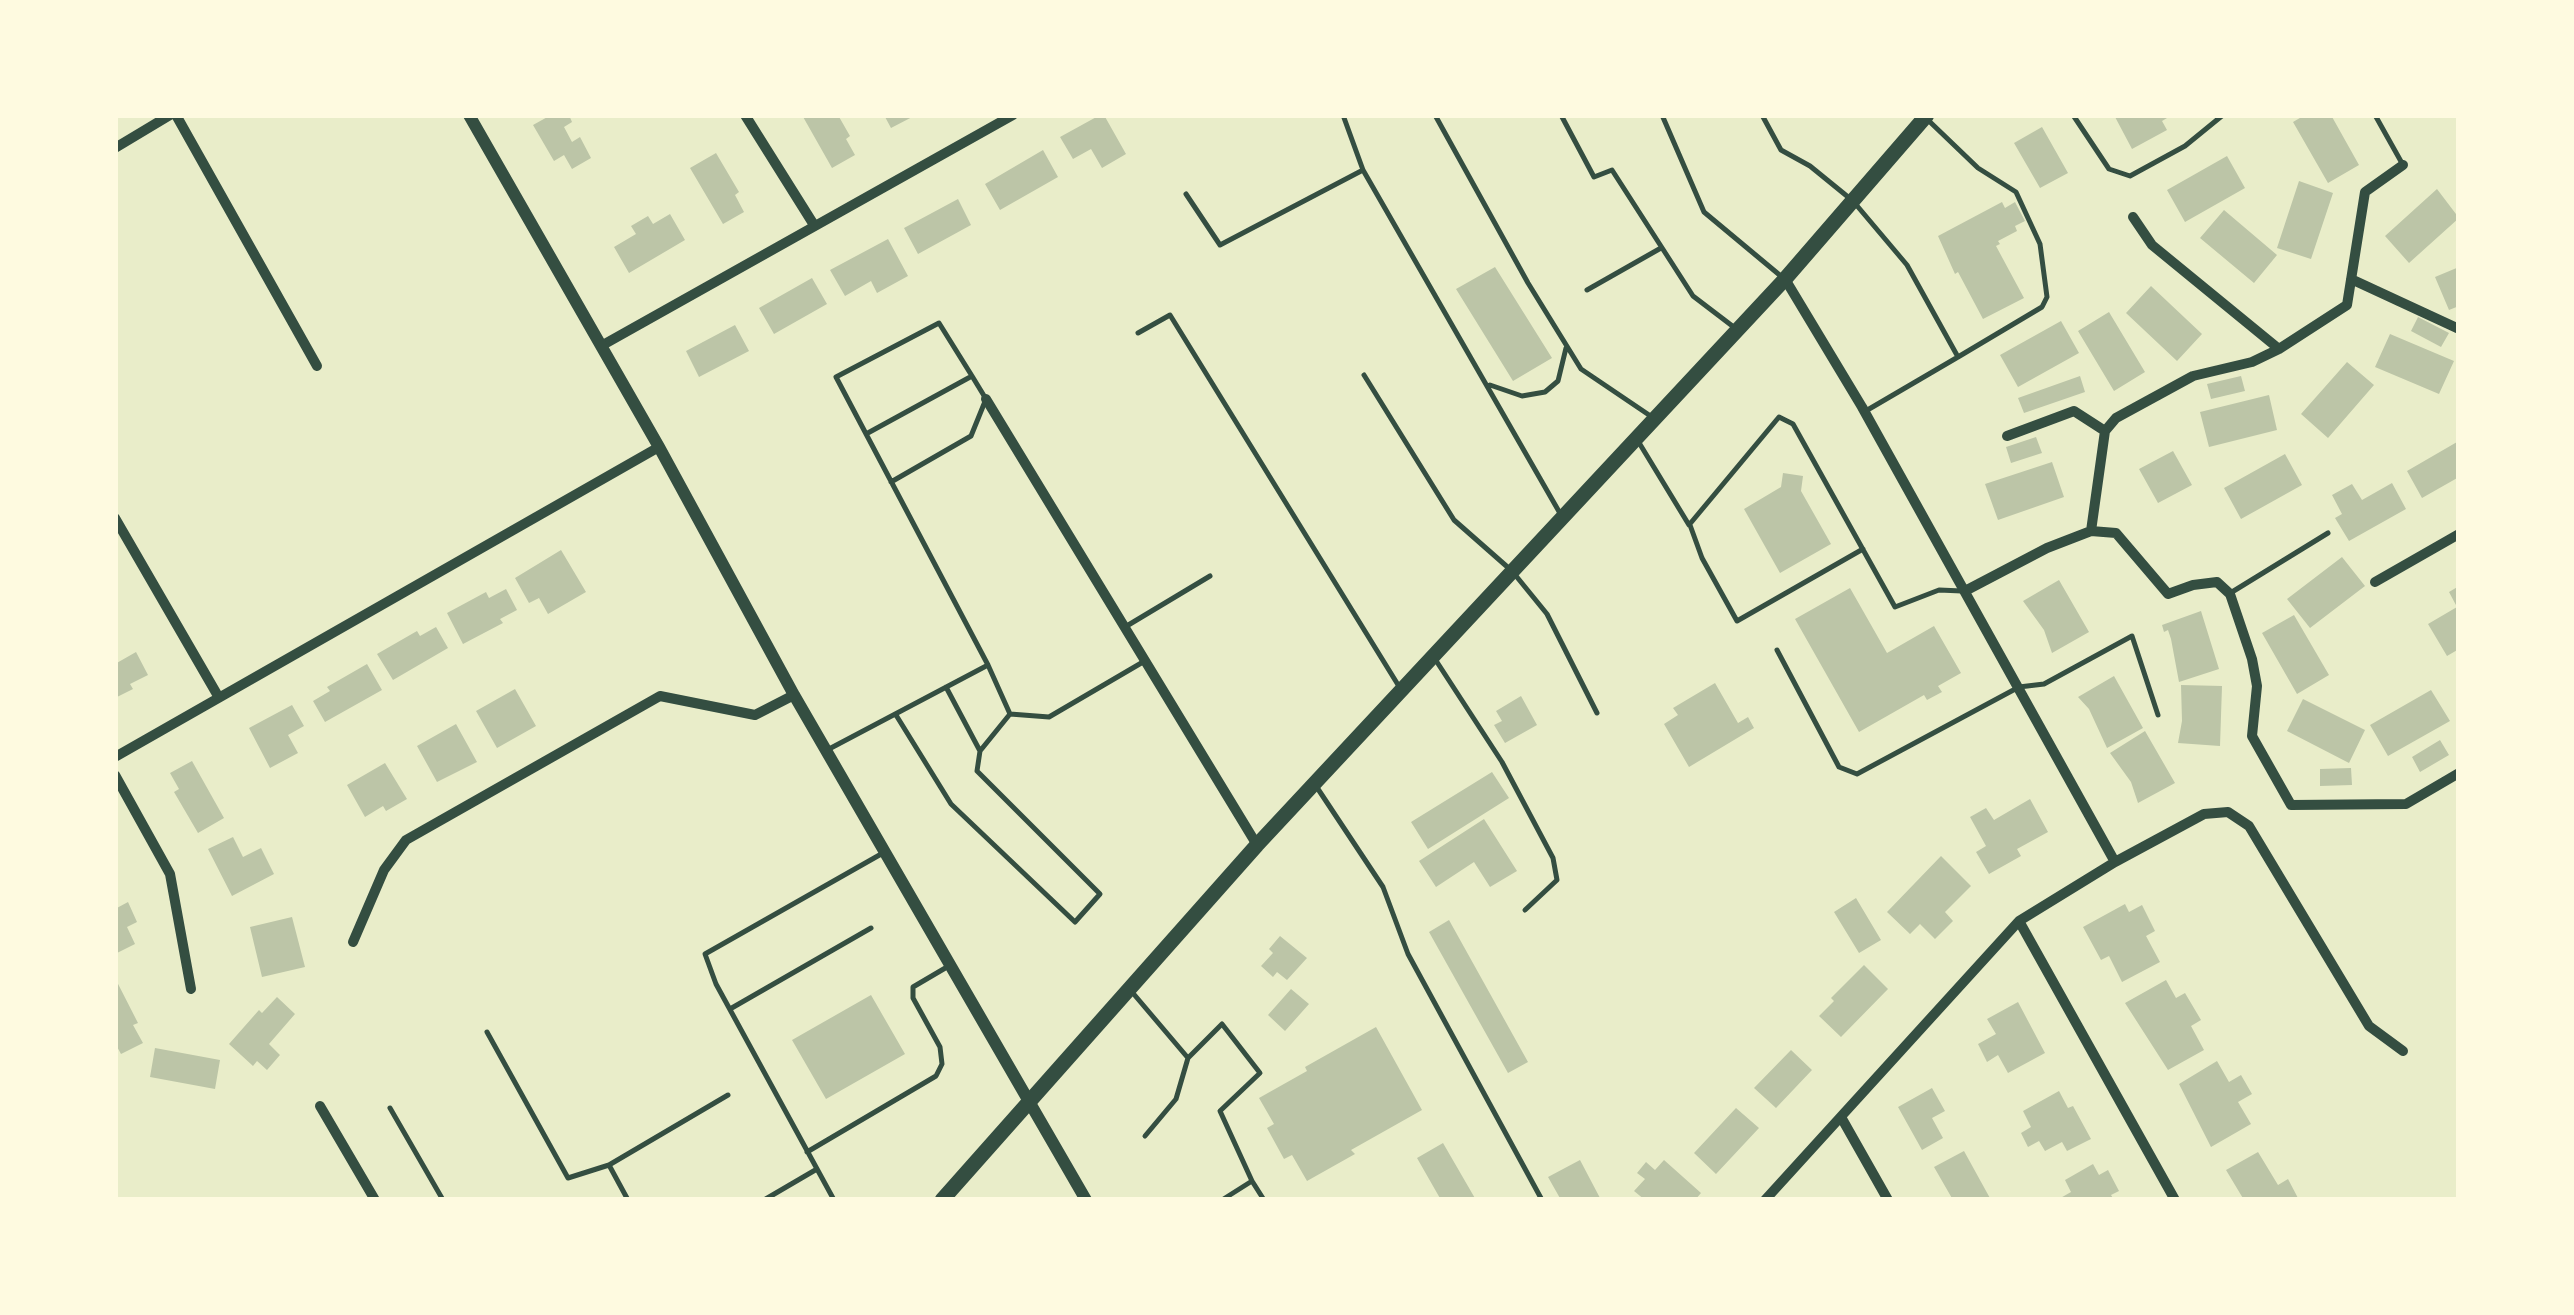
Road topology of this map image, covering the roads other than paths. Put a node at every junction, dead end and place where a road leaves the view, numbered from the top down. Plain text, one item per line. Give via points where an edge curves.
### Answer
1 (173, 115) edge
2 (469, 115) edge
3 (745, 115) edge
4 (1013, 115) edge
5 (1343, 115) edge
6 (1435, 115) edge
7 (1561, 115) edge
8 (1662, 115) edge
9 (1762, 115) edge
10 (2074, 115) edge
11 (2223, 115) edge
12 (2375, 115) edge
13 (1926, 116) edge
14 (115, 148) edge
15 (2403, 165) joint
16 (1364, 170) junction
17 (1186, 194) dead end
18 (1853, 200) junction
19 (2133, 218) dead end
20 (814, 225) junction
21 (1661, 248) junction
22 (1785, 279) junction
23 (2351, 279) junction
24 (1587, 290) dead end
25 (2459, 329) edge
26 (1738, 330) junction
27 (1138, 333) dead end
28 (601, 346) junction
29 (1567, 346) junction
30 (2279, 350) junction
31 (1958, 356) junction
32 (317, 366) dead end
33 (1364, 375) dead end
34 (972, 376) junction
35 (1487, 384) junction
36 (986, 399) junction
37 (1864, 412) junction
38 (1654, 419) junction
39 (2105, 431) junction
40 (866, 434) junction
41 (2007, 436) dead end
42 (1636, 438) junction
43 (659, 448) junction
44 (891, 482) junction
45 (1563, 517) junction
46 (115, 518) edge
47 (1690, 525) junction
48 (2092, 532) junction
49 (2328, 533) dead end
50 (2459, 534) edge
51 (1863, 548) junction
52 (1512, 571) junction
53 (1210, 576) dead end
54 (2375, 582) dead end
55 (1965, 591) junction
56 (2230, 594) junction
57 (1125, 627) junction
58 (1777, 650) dead end
59 (1433, 656) junction
60 (1145, 661) junction
61 (988, 664) junction
62 (946, 686) junction
63 (2019, 687) junction
64 (1402, 690) junction
65 (794, 694) junction
66 (218, 696) junction
67 (1597, 712) dead end
68 (1010, 714) junction
69 (2158, 714) dead end
70 (896, 715) junction
71 (826, 750) junction
72 (980, 751) junction
73 (115, 757) edge
74 (2459, 772) edge
75 (115, 775) edge
76 (1315, 783) junction
77 (1257, 845) junction
78 (885, 851) junction
79 (2115, 862) junction
80 (1525, 910) dead end
81 (2019, 921) junction
82 (870, 928) dead end
83 (352, 942) dead end
84 (951, 964) junction
85 (192, 989) dead end
86 (1130, 990) junction
87 (730, 1010) junction
88 (487, 1032) dead end
89 (2403, 1052) dead end
90 (1188, 1058) junction
91 (728, 1095) dead end
92 (1031, 1102) junction
93 (320, 1106) dead end
94 (390, 1108) dead end
95 (1841, 1117) junction
96 (1145, 1136) dead end
97 (807, 1152) junction
98 (609, 1165) junction
99 (816, 1169) junction
100 (1252, 1181) junction
101 (375, 1200) edge
102 (443, 1200) edge
103 (628, 1200) edge
104 (764, 1200) edge
105 (834, 1200) edge
106 (942, 1200) edge
107 (1086, 1200) edge
108 (1222, 1200) edge
109 (1264, 1200) edge
110 (1542, 1200) edge
111 (1765, 1200) edge
112 (1888, 1200) edge
113 (2175, 1200) edge

1 - 14 street
1 - 32 street
2 - 28 street
3 - 20 street
4 - 20 street
5 - 16 lane
6 - 29 lane
7 - 21 lane via 1594,177 1612,170
8 - 22 lane via 1704,212
9 - 18 lane via 1782,150
10 - 11 lane via 2109,169 2130,176 2185,146
12 - 15 lane
13 - 18 main road
13 - 31 lane via 1978,168 2016,192 2040,244 2047,297 2042,307
15 - 23 street via 2365,192
16 - 17 lane via 1220,245
16 - 35 lane
18 - 22 main road
18 - 31 lane via 1907,265
19 - 30 street via 2152,245
20 - 28 street
21 - 24 lane
21 - 26 lane via 1693,296
22 - 26 main road
22 - 37 street
23 - 25 street
23 - 30 street via 2346,305
26 - 38 main road
27 - 64 lane via 1170,315
28 - 43 street
29 - 35 lane via 1558,381 1545,392 1522,396
29 - 38 lane via 1582,369
30 - 39 street via 2193,376 2116,418
31 - 37 lane
33 - 52 lane via 1454,520
34 - 36 lane
34 - 40 lane
34 - 40 lane via 939,323 836,378
35 - 45 lane
36 - 44 lane via 971,436
36 - 57 street
37 - 55 street
38 - 42 main road
39 - 41 street via 2074,411
39 - 48 street
40 - 44 lane
42 - 45 main road
42 - 47 lane
43 - 65 street
43 - 66 street
44 - 61 lane
45 - 52 main road
46 - 66 street
47 - 51 lane via 1736,621
47 - 51 lane via 1779,417 1793,424
48 - 55 street
48 - 56 street via 2116,533 2168,594 2217,582
49 - 56 lane
50 - 54 street
51 - 55 lane via 1896,607 1939,590
52 - 59 main road
52 - 67 lane via 1546,614
53 - 57 lane
55 - 63 street
56 - 74 street via 2257,686 2252,736 2291,805 2406,804
57 - 60 street
58 - 63 lane via 1840,767 1857,774
59 - 64 main road
59 - 80 lane via 1554,858 1558,880
60 - 68 lane via 1049,716
60 - 77 street
61 - 62 lane
61 - 68 lane
62 - 70 lane
62 - 72 lane
63 - 69 lane via 2044,684 2132,636
63 - 79 street
64 - 76 main road
65 - 71 street
65 - 83 street via 755,715 660,696 406,840 384,870
66 - 73 street
68 - 72 lane
70 - 71 lane
70 - 72 lane via 952,804 1075,922 1100,894 977,771
71 - 78 street
75 - 85 street via 170,874
76 - 77 main road
76 - 110 lane via 1383,887 1408,954
77 - 86 main road
78 - 84 street
78 - 87 lane via 705,954
79 - 81 street
79 - 89 street via 2204,814 2228,812 2249,826 2369,1026
81 - 95 street
81 - 113 street
82 - 87 lane
84 - 92 street
84 - 97 lane via 913,988 940,1047 936,1076
86 - 90 lane
86 - 92 main road
87 - 97 lane
88 - 98 lane via 568,1178
90 - 96 lane via 1176,1099
90 - 100 lane via 1222,1024 1260,1072 1220,1110
91 - 98 lane
92 - 106 main road
92 - 107 street
93 - 101 street
94 - 102 lane
95 - 111 street
95 - 112 street
97 - 99 lane
98 - 103 lane
99 - 104 lane
99 - 105 lane
100 - 108 lane
100 - 109 lane

